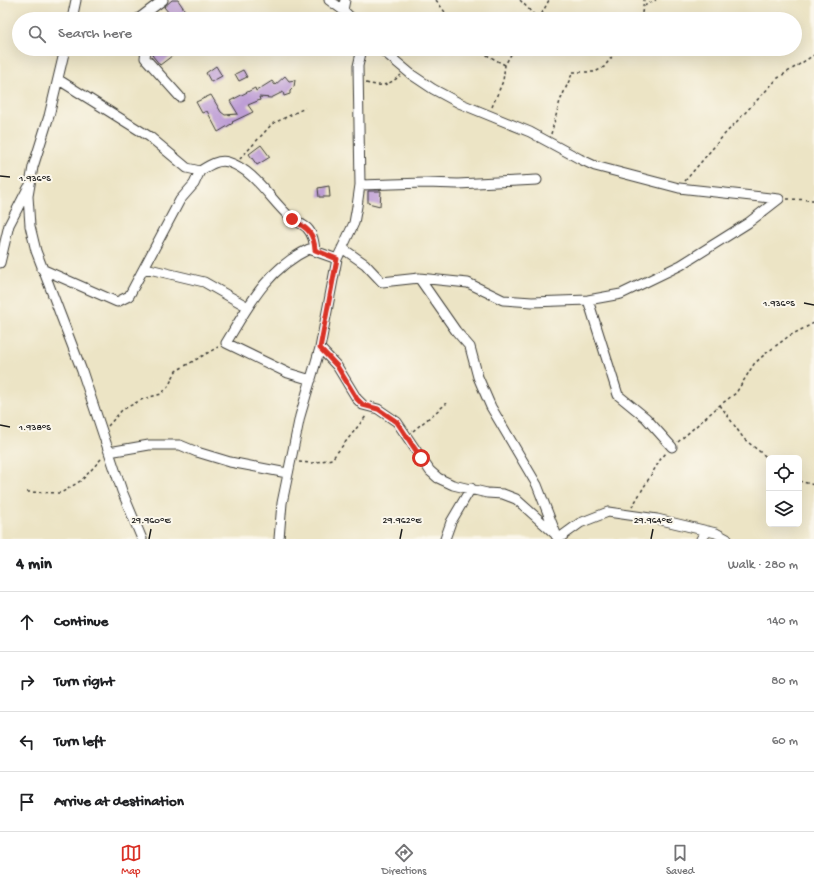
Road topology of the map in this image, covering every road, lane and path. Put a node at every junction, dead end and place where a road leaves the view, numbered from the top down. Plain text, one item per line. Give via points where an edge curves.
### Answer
1 (76, 0) edge
2 (164, 0) edge
3 (329, 0) edge
4 (345, 0) edge
5 (436, 0) edge
6 (520, 0) edge
7 (549, 0) edge
8 (644, 0) edge
9 (656, 0) edge
10 (643, 7) junction
11 (344, 10) joint
12 (73, 12) edge
13 (148, 12) edge
14 (445, 12) edge
15 (532, 12) edge
16 (543, 12) edge
17 (642, 12) edge
18 (814, 55) edge
19 (64, 56) edge
20 (145, 56) edge
21 (360, 56) edge
22 (389, 56) edge
23 (489, 56) edge
24 (510, 56) edge
25 (613, 56) edge
26 (505, 65) junction
27 (407, 71) junction
28 (59, 80) junction
29 (359, 81) junction
30 (180, 97) dead end
31 (304, 108) dead end
32 (489, 114) junction
33 (549, 142) junction
34 (236, 165) junction
35 (200, 171) junction
36 (537, 180) dead end
37 (30, 184) junction
38 (360, 185) junction
39 (679, 188) junction
40 (779, 199) junction
41 (814, 200) edge
42 (4, 223) edge
43 (342, 248) junction
44 (315, 250) junction
45 (337, 259) junction
46 (0, 263) edge
47 (145, 268) junction
48 (42, 269) junction
49 (419, 278) junction
50 (588, 300) junction
51 (248, 306) junction
52 (814, 323) edge
53 (226, 343) junction
54 (320, 348) junction
55 (311, 380) junction
56 (447, 403) dead end
57 (720, 405) junction
58 (373, 408) junction
59 (103, 432) junction
60 (407, 436) junction
61 (672, 447) junction
62 (109, 452) junction
63 (766, 457) edge
64 (288, 470) junction
65 (802, 482) edge
66 (814, 485) edge
67 (471, 488) junction
68 (27, 492) dead end
69 (627, 515) junction
70 (708, 531) junction
71 (142, 539) edge
72 (279, 539) edge
73 (445, 539) edge
74 (558, 539) edge
75 (701, 539) edge
76 (727, 539) edge

1 - 12 street
2 - 13 street
3 - 11 street
4 - 11 street
5 - 14 path
6 - 15 path
7 - 16 path
8 - 10 path
9 - 10 path
10 - 17 path
18 - 39 path via 778,78 724,135
19 - 28 street
20 - 30 street
21 - 29 street
22 - 27 street
23 - 26 path
24 - 26 path
25 - 33 path via 604,67 595,72 573,72 560,101
26 - 32 path via 498,95
27 - 29 path via 391,83 380,86
27 - 32 street via 459,103
28 - 35 street via 150,137 187,168
28 - 37 street
29 - 38 street
31 - 34 path via 272,124
32 - 33 street
33 - 39 street via 595,166
34 - 35 street via 226,161 213,163
34 - 44 street via 254,179 292,219 307,228 314,239
35 - 47 street via 194,184 180,200
36 - 38 street
37 - 42 street
37 - 48 street via 30,226
38 - 43 street via 354,223
39 - 40 street
40 - 41 path
40 - 50 street via 748,223 681,265 621,294
42 - 46 street
43 - 45 street
43 - 49 street via 365,264 382,282
44 - 45 street
44 - 51 street via 309,249 294,256 276,270
45 - 54 street
47 - 48 street via 129,296 117,302
47 - 51 street via 204,282
48 - 59 street
49 - 50 street via 468,283 503,300
49 - 74 street via 470,347 478,377 491,407 537,485
50 - 61 street via 618,395 646,418
51 - 53 street
52 - 57 path via 789,336 765,354 754,364 736,393
53 - 55 street via 288,373
53 - 59 path via 176,371 168,387 161,394 143,399 122,410
54 - 55 street
54 - 58 street via 337,366 357,399 363,405
55 - 64 street
56 - 60 path
57 - 61 path
57 - 63 path via 744,439
58 - 60 street via 389,415
58 - 64 path via 332,459 312,463 299,462
59 - 62 street
60 - 67 street via 430,471 438,478
61 - 69 path via 660,460
62 - 64 street via 149,445 180,445 230,462
62 - 68 path via 82,480 61,493
62 - 71 street
64 - 72 street
65 - 66 path
67 - 73 street via 451,522
67 - 74 street via 516,499
69 - 70 street via 658,519
69 - 74 street via 608,512 580,523
70 - 75 street
70 - 76 street

